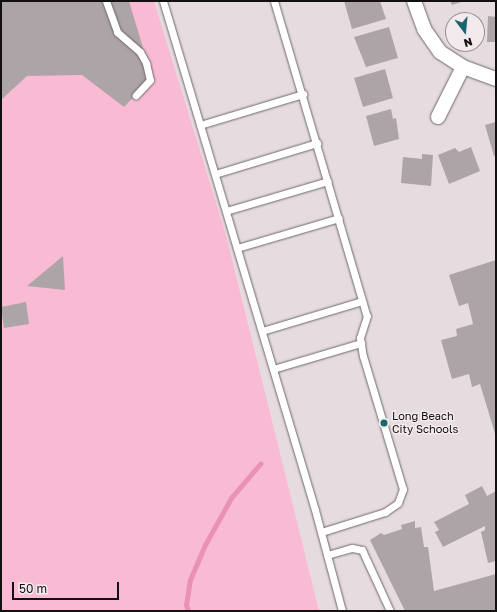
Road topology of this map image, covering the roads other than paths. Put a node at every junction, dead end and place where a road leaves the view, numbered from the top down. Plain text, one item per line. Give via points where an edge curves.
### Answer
1 (106, 1) edge
2 (163, 1) edge
3 (274, 1) edge
4 (414, 1) edge
5 (463, 67) junction
6 (496, 79) edge
7 (136, 94) dead end
8 (303, 94) junction
9 (438, 117) dead end
10 (200, 125) junction
11 (318, 143) junction
12 (215, 174) junction
13 (328, 181) junction
14 (226, 211) junction
15 (338, 218) junction
16 (237, 248) junction
17 (362, 301) junction
18 (262, 331) junction
19 (361, 342) junction
20 (273, 369) junction
21 (321, 532) junction
22 (327, 555) junction
23 (342, 611) edge
24 (390, 611) edge

1 - 7 lane via 117,32 140,52 146,63 150,80
2 - 10 lane
3 - 8 lane
4 - 5 street via 433,44 440,52
5 - 6 street
5 - 9 street
8 - 10 lane
8 - 11 lane
10 - 12 lane
11 - 12 lane
11 - 13 lane
12 - 14 lane
13 - 14 lane
13 - 15 lane
14 - 16 lane
15 - 16 lane
15 - 17 lane
16 - 18 lane
17 - 18 lane
17 - 19 lane via 366,316
18 - 20 lane
19 - 20 lane
19 - 21 lane via 403,489 398,503 385,512
20 - 21 lane
21 - 22 lane
22 - 23 lane
22 - 24 lane via 352,548 362,550

